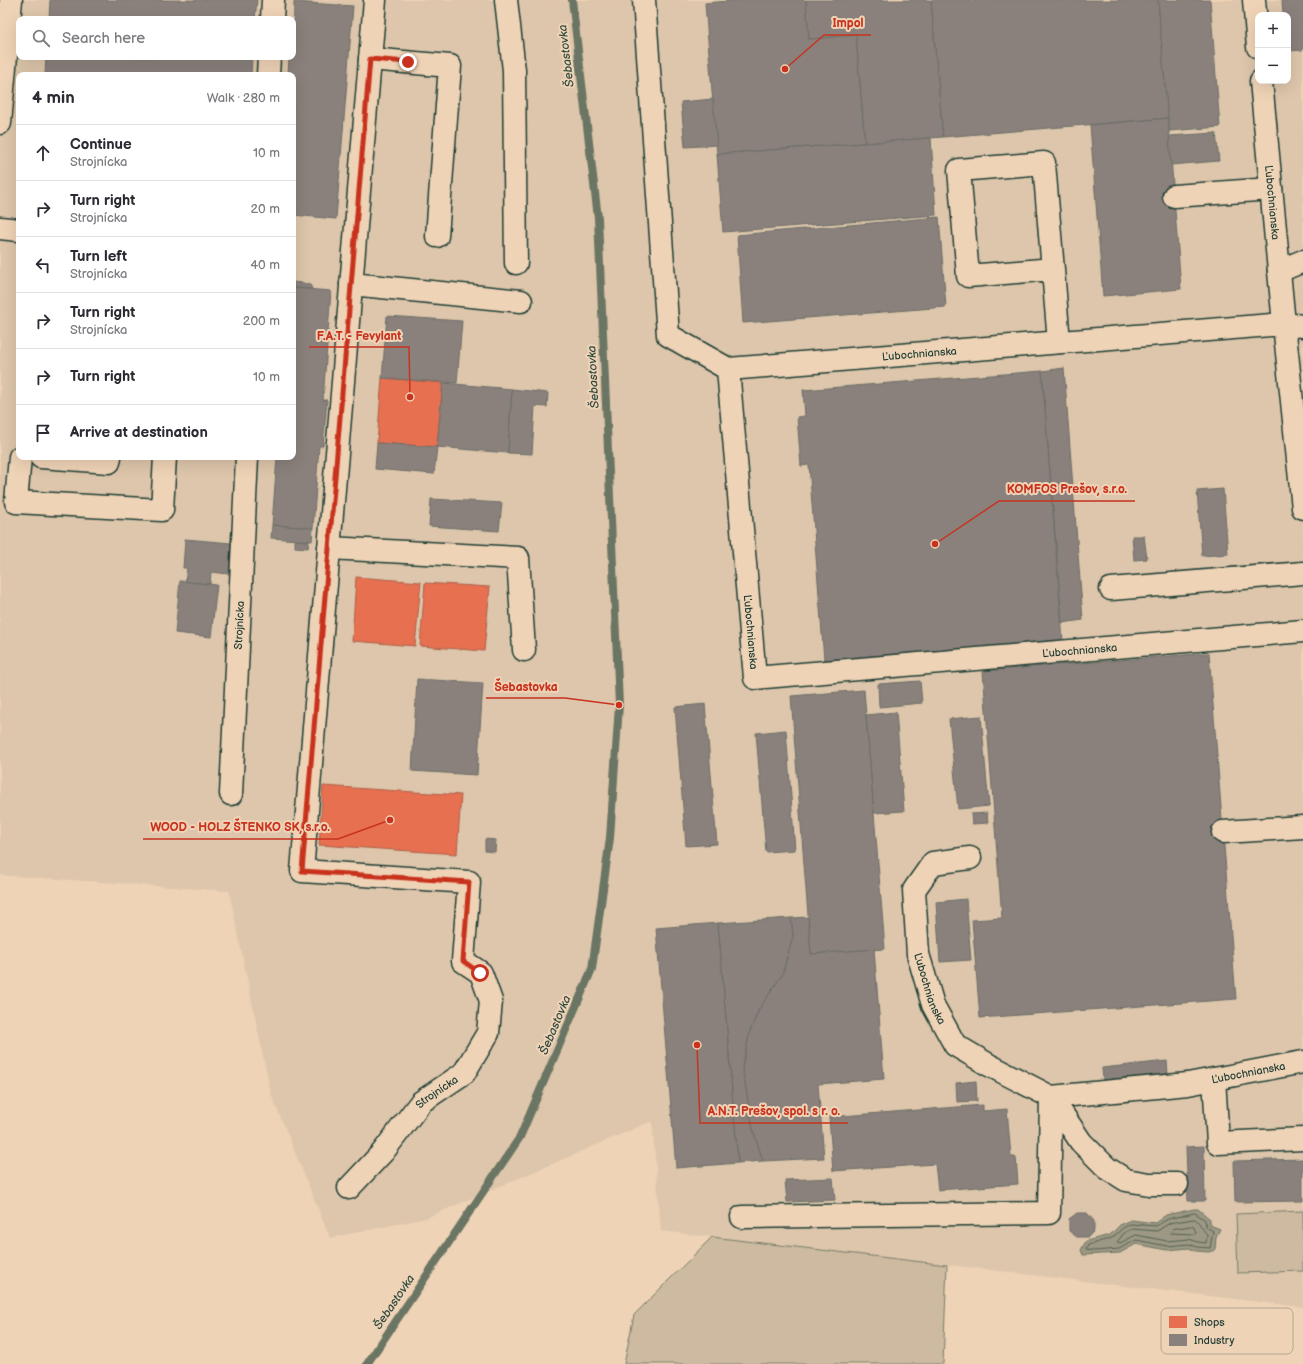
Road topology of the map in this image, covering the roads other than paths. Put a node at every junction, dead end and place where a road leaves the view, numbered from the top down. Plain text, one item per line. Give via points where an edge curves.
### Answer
1 (11, 0) edge
2 (273, 0) edge
3 (375, 0) edge
4 (506, 0) edge
5 (644, 0) edge
6 (1254, 0) edge
7 (1255, 12) edge
8 (272, 16) edge
9 (370, 59) junction
10 (269, 60) edge
11 (268, 72) edge
12 (1261, 84) edge
13 (0, 123) edge
14 (1271, 189) junction
15 (1174, 196) dead end
16 (0, 228) edge
17 (16, 230) edge
18 (437, 236) dead end
19 (1303, 262) edge
20 (516, 263) dead end
21 (1053, 269) junction
22 (1279, 271) junction
23 (351, 284) junction
24 (521, 301) dead end
25 (1293, 325) edge
26 (1059, 342) junction
27 (728, 369) junction
28 (20, 460) edge
29 (82, 460) edge
30 (109, 460) edge
31 (165, 460) edge
32 (246, 460) edge
33 (1303, 508) edge
34 (329, 548) junction
35 (1303, 573) edge
36 (1111, 589) dead end
37 (1303, 631) edge
38 (524, 650) dead end
39 (232, 794) dead end
40 (1303, 827) edge
41 (1223, 832) dead end
42 (970, 858) dead end
43 (1303, 1062) edge
44 (1214, 1079) junction
45 (1051, 1097) junction
46 (1303, 1139) edge
47 (1177, 1184) dead end
48 (349, 1188) dead end
49 (742, 1217) dead end

1 - 13 lane
2 - 8 lane
3 - 9 lane, Strojnícka
4 - 20 lane via 514,70
5 - 27 lane via 668,335
6 - 7 lane
9 - 18 lane via 450,66
9 - 23 lane, Strojnícka
10 - 11 lane
12 - 14 lane, Ľubochnianska
14 - 15 lane
14 - 22 lane, Ľubochnianska
16 - 17 lane
19 - 22 lane
21 - 21 lane via 1044,163 959,170 968,276
21 - 26 lane
22 - 25 lane, Ľubochnianska
23 - 24 lane
23 - 34 lane, Strojnícka
25 - 26 lane, Ľubochnianska
25 - 33 lane, Ľubochnianska
26 - 27 lane, Ľubochnianska
27 - 37 lane, Ľubochnianska via 755,678
28 - 31 lane via 16,502 162,510
29 - 30 lane
32 - 39 lane, Strojnícka
34 - 38 lane via 518,558
34 - 48 lane, Strojnícka via 302,871 469,882 463,961 480,973 491,1001 488,1033 464,1072 421,1102 383,1152
35 - 36 lane
40 - 41 lane
42 - 45 lane, Ľubochnianska via 933,863 914,890 918,954 933,1004 955,1045
43 - 44 lane, Ľubochnianska
44 - 45 lane, Ľubochnianska via 1188,1084
44 - 46 lane via 1218,1143
45 - 47 lane via 1081,1142 1107,1168 1126,1180 1150,1184
45 - 49 lane via 1049,1213

